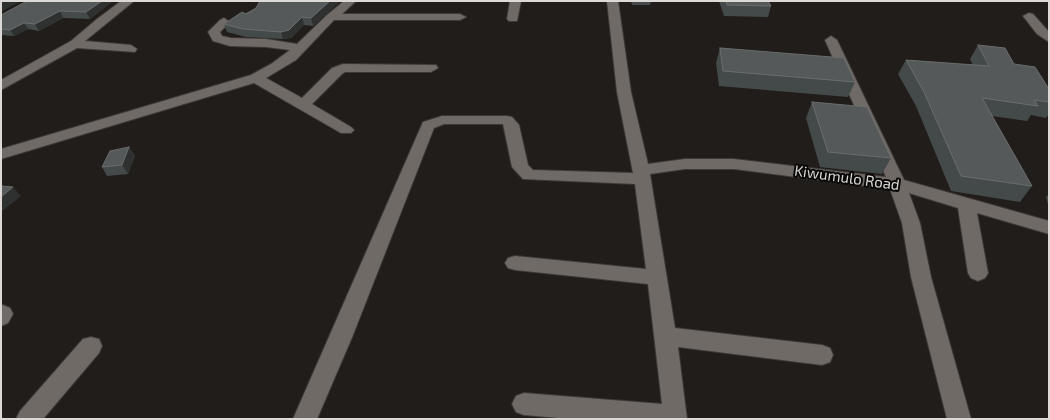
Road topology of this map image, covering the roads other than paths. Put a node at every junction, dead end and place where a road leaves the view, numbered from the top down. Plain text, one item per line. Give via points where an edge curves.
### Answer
1 (129, 1) edge
2 (351, 1) edge
3 (516, 1) edge
4 (612, 1) edge
5 (1029, 16) dead end
6 (331, 17) junction
7 (460, 17) dead end
8 (513, 19) dead end
9 (224, 22) edge
10 (1049, 38) edge
11 (831, 40) dead end
12 (76, 44) junction
13 (299, 48) junction
14 (131, 49) dead end
15 (431, 68) dead end
16 (256, 78) junction
17 (1, 86) edge
18 (303, 105) junction
19 (346, 130) dead end
20 (1, 154) edge
21 (641, 175) junction
22 (897, 184) junction
23 (966, 203) junction
24 (1049, 228) edge
25 (515, 263) dead end
26 (978, 273) dead end
27 (657, 277) junction
28 (666, 336) junction
29 (91, 346) dead end
30 (822, 355) dead end
31 (524, 404) dead end
32 (674, 418) edge
33 (28, 419) edge
34 (305, 419) edge
35 (959, 419) edge

1 - 12 street
2 - 6 street
3 - 8 street
4 - 21 street via 624,92
5 - 10 street
6 - 7 street
6 - 13 street
9 - 13 street via 214,32 217,38
11 - 22 street
12 - 14 street
12 - 17 street
13 - 16 street
15 - 18 street via 343,68
16 - 18 street
16 - 20 street
18 - 19 street
21 - 22 street, Kiwumulo Road via 685,164 734,164
21 - 27 street
21 - 34 street, Kiwumulo Road via 528,175 520,167 512,125 508,120 442,120 428,125
22 - 23 street, Kiwumulo Road
22 - 35 street via 911,223 921,277
23 - 24 street, Kiwumulo Road
23 - 26 street
25 - 27 street
27 - 28 street
28 - 30 street
28 - 32 street
29 - 33 street
31 - 32 street

